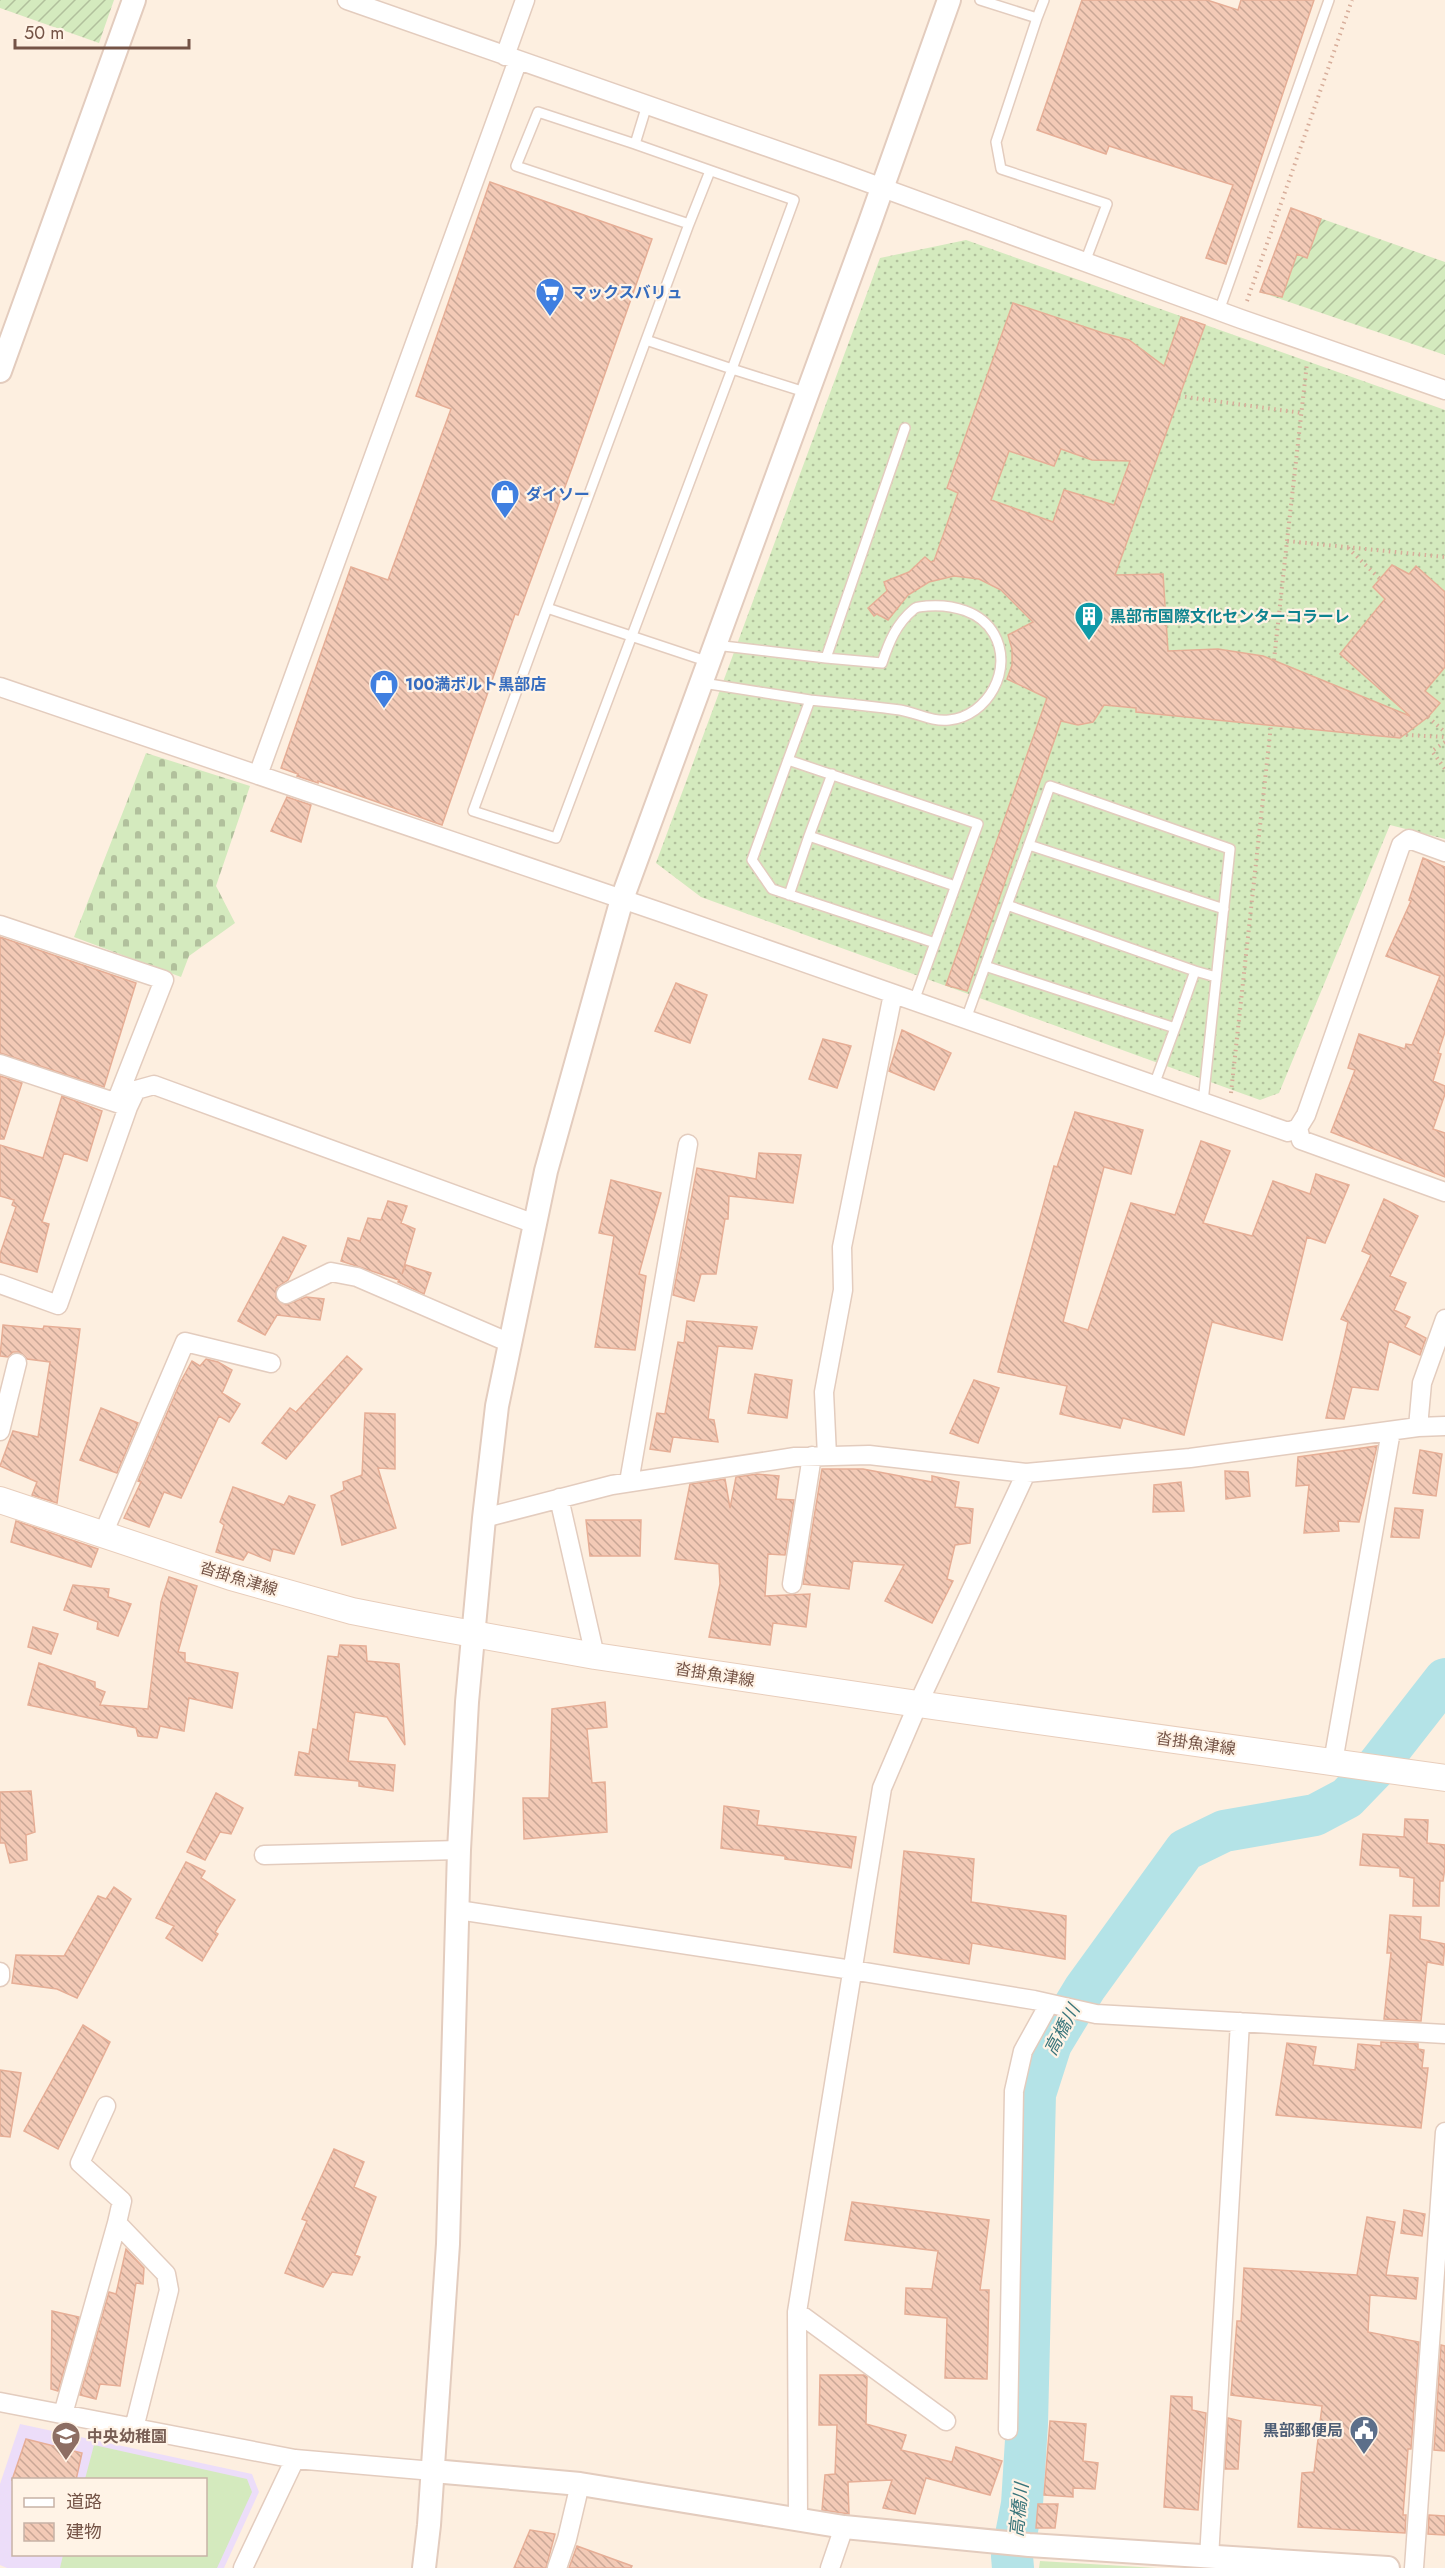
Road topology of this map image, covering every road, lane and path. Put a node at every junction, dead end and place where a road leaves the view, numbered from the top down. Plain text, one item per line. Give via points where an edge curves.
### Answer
1 (134, 0) edge
2 (347, 0) edge
3 (525, 0) edge
4 (949, 0) edge
5 (980, 0) edge
6 (1044, 0) edge
7 (1329, 0) edge
8 (1352, 0) edge
9 (1037, 18) junction
10 (511, 58) junction
11 (647, 105) junction
12 (635, 144) junction
13 (710, 171) junction
14 (882, 188) junction
15 (688, 224) junction
16 (1085, 262) junction
17 (1219, 311) junction
18 (1241, 319) junction
19 (646, 340) junction
20 (1310, 343) junction
21 (732, 369) junction
22 (0, 371) edge
23 (1445, 390) edge
24 (807, 393) junction
25 (1179, 396) dead end
26 (1302, 413) junction
27 (905, 428) dead end
28 (1287, 541) junction
29 (1347, 547) junction
30 (1445, 556) edge
31 (1380, 579) dead end
32 (547, 608) junction
33 (633, 636) junction
34 (826, 658) junction
35 (1274, 660) dead end
36 (708, 663) junction
37 (0, 687) edge
38 (810, 700) junction
39 (1428, 717) dead end
40 (1271, 725) dead end
41 (1445, 732) edge
42 (1388, 734) dead end
43 (1445, 737) edge
44 (1445, 742) edge
45 (788, 760) junction
46 (1445, 769) edge
47 (832, 774) junction
48 (258, 775) junction
49 (809, 836) junction
50 (1029, 845) junction
51 (1445, 852) edge
52 (955, 886) junction
53 (789, 895) junction
54 (622, 899) junction
55 (1007, 905) junction
56 (1224, 909) junction
57 (0, 925) edge
58 (935, 943) junction
59 (985, 966) junction
60 (1195, 971) junction
61 (1216, 977) junction
62 (893, 994) junction
63 (914, 1001) junction
64 (966, 1019) junction
65 (1175, 1028) junction
66 (0, 1064) edge
67 (1154, 1085) junction
68 (1203, 1102) junction
69 (122, 1105) junction
70 (1229, 1111) junction
71 (1298, 1128) junction
72 (688, 1144) dead end
73 (1445, 1192) edge
74 (535, 1224) junction
75 (0, 1284) edge
76 (286, 1294) dead end
77 (1445, 1319) edge
78 (510, 1343) junction
79 (17, 1363) dead end
80 (271, 1363) dead end
81 (1445, 1426) edge
82 (1418, 1427) junction
83 (0, 1431) edge
84 (1391, 1431) junction
85 (819, 1456) junction
86 (1026, 1473) junction
87 (628, 1482) junction
88 (559, 1498) junction
89 (0, 1500) edge
90 (484, 1518) junction
91 (103, 1534) junction
92 (792, 1584) dead end
93 (473, 1633) junction
94 (595, 1656) junction
95 (918, 1704) junction
96 (1333, 1762) junction
97 (1445, 1778) edge
98 (459, 1850) junction
99 (264, 1855) dead end
100 (458, 1910) junction
101 (852, 1970) junction
102 (0, 1972) edge
103 (0, 1977) edge
104 (1049, 2004) junction
105 (1240, 2022) junction
106 (1445, 2034) edge
107 (106, 2106) dead end
108 (1445, 2132) edge
109 (117, 2223) junction
110 (797, 2312) junction
111 (0, 2402) edge
112 (63, 2414) junction
113 (946, 2421) dead end
114 (134, 2428) junction
115 (1008, 2430) dead end
116 (296, 2459) junction
117 (433, 2471) junction
118 (580, 2484) junction
119 (798, 2519) junction
120 (844, 2527) junction
121 (1209, 2558) junction
122 (1332, 2567) edge
123 (243, 2568) edge
124 (424, 2568) edge
125 (557, 2568) edge
126 (830, 2568) edge
127 (1388, 2568) edge
128 (1414, 2568) edge

1 - 22 street
2 - 10 street
3 - 10 street
4 - 14 street
5 - 9 lane
6 - 9 lane
7 - 17 lane
8 - 18 path
9 - 16 lane via 996,142 1001,169 1107,204
10 - 11 street
10 - 48 street
11 - 12 lane
11 - 14 street
12 - 13 lane
12 - 15 lane via 538,112 516,166
13 - 15 lane
13 - 21 lane via 794,200
14 - 16 street
14 - 24 street
15 - 19 lane
16 - 17 street
17 - 18 street
18 - 20 street
19 - 21 lane
19 - 32 lane
20 - 23 street
20 - 26 path
21 - 24 lane
21 - 33 lane
24 - 36 street
25 - 26 path
26 - 28 path
27 - 34 lane
28 - 29 path
28 - 35 path
29 - 30 path
29 - 31 path
32 - 33 lane
32 - 33 lane via 472,811 556,838
33 - 36 lane
34 - 36 lane
34 - 38 lane via 882,663 898,625 917,607 944,604 983,620 995,635 1000,654 998,679 988,701 974,713 949,720
36 - 38 lane
36 - 54 street
37 - 48 street
38 - 45 lane
39 - 41 path
40 - 70 path
42 - 43 path
44 - 46 path via 1432,751
45 - 47 lane
45 - 53 lane via 752,860 772,889
47 - 49 lane
47 - 52 lane via 978,824
48 - 54 street
49 - 52 lane
49 - 53 lane
50 - 55 lane
50 - 56 lane
50 - 56 lane via 1050,786 1230,849
51 - 71 street via 1409,839 1401,845 1306,1115
52 - 58 lane
53 - 58 lane
54 - 62 street
54 - 74 street via 546,1171
55 - 59 lane
55 - 60 lane
56 - 61 lane
57 - 69 street via 164,980
58 - 63 lane
59 - 64 lane
59 - 65 lane
60 - 61 lane
60 - 65 lane
61 - 68 lane
62 - 63 street
62 - 85 street via 842,1247 843,1290 824,1392
63 - 64 street
64 - 67 street
65 - 67 lane
66 - 69 street
67 - 68 street
68 - 70 street
69 - 74 street via 135,1090 154,1084
69 - 75 street via 58,1305
70 - 71 street via 1288,1132
71 - 73 street via 1301,1140
72 - 87 street
74 - 78 street
76 - 78 street via 331,1272 357,1277
77 - 82 street via 1422,1383
78 - 90 street via 497,1406
79 - 83 street
80 - 91 street via 185,1342
81 - 82 street
82 - 84 street
84 - 86 street via 1190,1458
84 - 96 street
85 - 86 street via 869,1455
85 - 87 street
85 - 92 street
86 - 95 street
87 - 88 street
88 - 90 street
88 - 94 street
89 - 91 main road, 沓掛魚津線
90 - 93 street
91 - 93 main road, 沓掛魚津線 via 231,1577 352,1611
93 - 94 main road, 沓掛魚津線
93 - 98 street
94 - 95 main road, 沓掛魚津線
95 - 96 main road, 沓掛魚津線
95 - 101 street via 882,1788
96 - 97 main road, 沓掛魚津線
98 - 99 street
98 - 100 street
100 - 101 street
100 - 117 street via 448,2244
101 - 104 street
101 - 110 street
102 - 103 street
104 - 105 street via 1096,2014
104 - 115 street via 1023,2051 1014,2091
105 - 106 street
105 - 121 street
107 - 109 street via 80,2163 122,2201
108 - 128 street
109 - 112 street
109 - 114 street via 166,2274 169,2290
110 - 113 street
110 - 119 street
111 - 112 street
112 - 114 street
114 - 116 street
116 - 117 street
116 - 123 street
117 - 118 street
117 - 124 street
118 - 119 street
118 - 125 street
119 - 120 street
120 - 121 street
120 - 126 street
121 - 122 street
122 - 127 street

